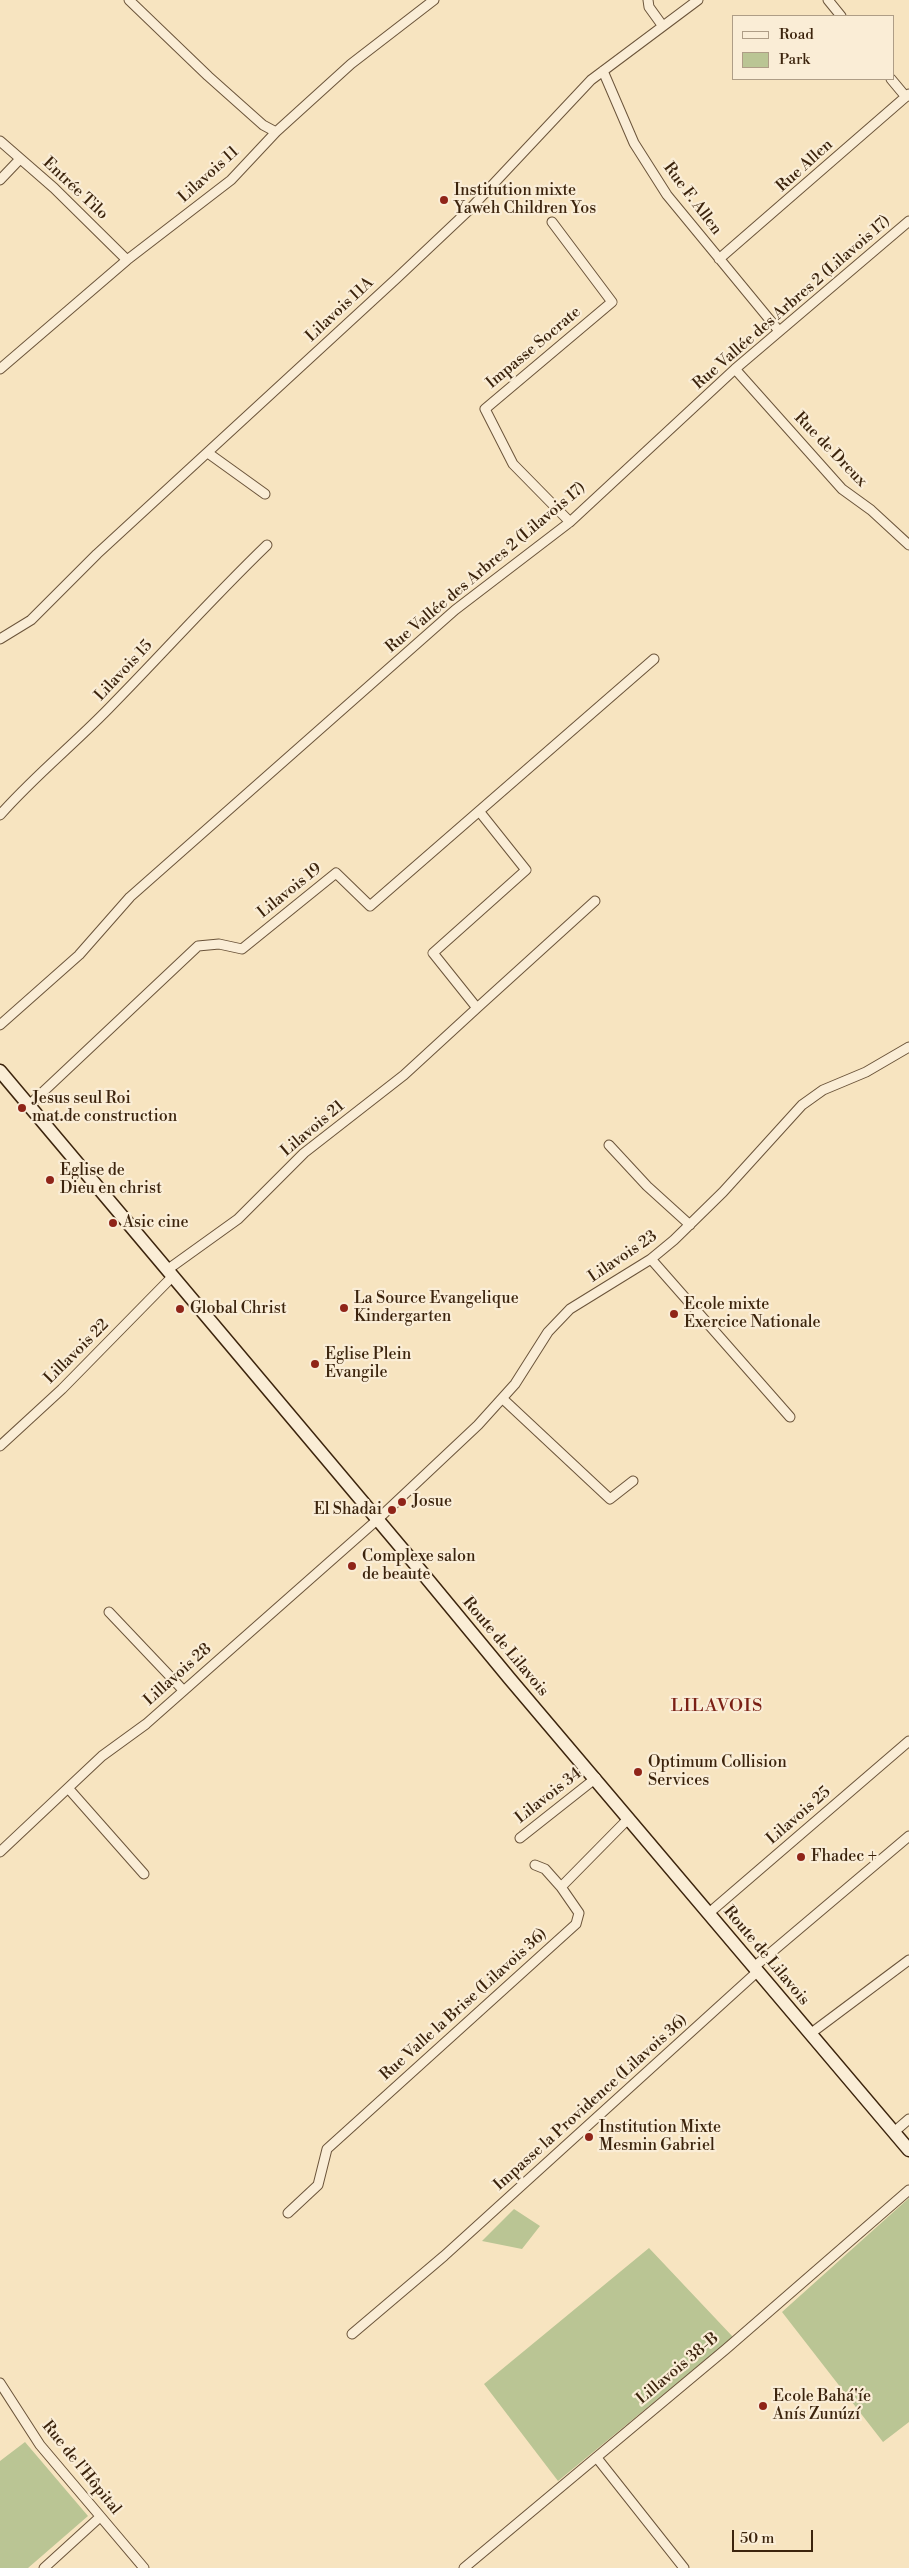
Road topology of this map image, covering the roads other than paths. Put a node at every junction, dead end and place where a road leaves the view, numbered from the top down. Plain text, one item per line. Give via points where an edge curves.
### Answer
1 (129, 0) edge
2 (434, 0) edge
3 (648, 0) edge
4 (698, 0) edge
5 (828, 0) edge
6 (840, 15) edge
7 (662, 25) junction
8 (603, 71) junction
9 (892, 80) edge
10 (907, 95) edge
11 (276, 132) junction
12 (0, 141) edge
13 (20, 159) junction
14 (0, 180) edge
15 (909, 221) edge
16 (552, 222) dead end
17 (719, 259) junction
18 (127, 260) junction
19 (779, 332) junction
20 (0, 369) edge
21 (736, 369) junction
22 (208, 453) junction
23 (266, 494) dead end
24 (570, 522) junction
25 (268, 545) dead end
26 (909, 545) edge
27 (0, 639) edge
28 (654, 659) dead end
29 (479, 811) junction
30 (0, 815) edge
31 (595, 901) dead end
32 (477, 1008) junction
33 (0, 1025) edge
34 (909, 1047) edge
35 (0, 1071) edge
36 (28, 1106) junction
37 (609, 1145) dead end
38 (690, 1225) junction
39 (651, 1259) junction
40 (170, 1273) junction
41 (503, 1399) junction
42 (790, 1417) dead end
43 (0, 1446) edge
44 (633, 1481) dead end
45 (377, 1520) junction
46 (109, 1612) dead end
47 (183, 1690) junction
48 (909, 1741) edge
49 (596, 1778) junction
50 (68, 1788) junction
51 (629, 1818) junction
52 (909, 1836) edge
53 (520, 1838) dead end
54 (0, 1852) edge
55 (535, 1865) dead end
56 (144, 1874) dead end
57 (561, 1887) junction
58 (709, 1913) junction
59 (909, 1960) edge
60 (756, 1969) junction
61 (810, 2034) junction
62 (909, 2119) edge
63 (894, 2132) junction
64 (909, 2150) edge
65 (909, 2190) edge
66 (288, 2214) dead end
67 (352, 2334) dead end
68 (0, 2383) edge
69 (597, 2458) junction
70 (100, 2518) junction
71 (44, 2568) edge
72 (144, 2568) edge
73 (464, 2568) edge
74 (684, 2568) edge

1 - 11 street via 208,76 263,125
2 - 11 street, Lilavois 11 via 351,64
3 - 7 street via 649,7
4 - 7 street, Lilavois 11A
5 - 6 street
7 - 8 street, Lilavois 11A
8 - 17 street, Rue F. Allen via 634,143 667,195
8 - 22 street, Lilavois 11A via 468,211
9 - 10 street
10 - 17 street, Rue Allen
11 - 18 street, Lilavois 11 via 231,180
12 - 13 street, Entrée Tilo
13 - 14 street
13 - 18 street, Entrée Tilo
15 - 19 street, Rue Vallée des Arbres 2 (Lilavois 17)
16 - 24 street, Impasse Socrate via 612,302 485,409 513,464
17 - 19 street, Rue F. Allen
18 - 20 street, Lilavois 11
19 - 21 street, Rue Vallée des Arbres 2 (Lilavois 17)
21 - 24 street, Rue Vallée des Arbres 2 (Lilavois 17)
21 - 26 street, Rue de Dreux via 842,489
22 - 23 street
22 - 27 street, Lilavois 11A via 97,554 31,620
24 - 33 street, Rue Vallée des Arbres 2 (Lilavois 17) via 448,616 130,897 79,955
25 - 30 street, Lilavois 15 via 114,704 22,790
28 - 29 street, Lilavois 19
29 - 32 street via 526,870 433,953
29 - 36 street, Lilavois 19 via 370,906 336,873 242,949 218,944 198,946
31 - 32 street, Lilavois 21
32 - 40 street, Lilavois 21 via 404,1075 304,1153 238,1219
34 - 38 street, Lilavois 23 via 866,1072 823,1090 802,1105
35 - 36 main road, Route de Lilavois
36 - 40 main road, Route de Lilavois
37 - 38 street
38 - 39 street, Lilavois 23
39 - 41 street, Lilavois 23 via 570,1309 548,1332
39 - 42 street
40 - 43 street, Lillavois 22 via 62,1389
40 - 45 main road, Route de Lilavois
41 - 44 street via 610,1499
41 - 45 street, Lilavois 23
45 - 47 street, Lillavois 28
45 - 49 main road, Route de Lilavois
46 - 47 street
47 - 50 street, Lillavois 28
48 - 58 street, Lilavois 25
49 - 51 main road, Route de Lilavois
49 - 53 street, Lilavois 34
50 - 54 street, Lillavois 28
50 - 56 street
51 - 57 street
51 - 58 main road, Route de Lilavois
52 - 60 street, Impasse la Providence (Lilavois 36)
55 - 57 street, Rue Valle la Brise (Lilavois 36) via 545,1869
57 - 66 street, Rue Valle la Brise (Lilavois 36) via 579,1913 576,1924 327,2149 318,2185
58 - 60 main road, Route de Lilavois
59 - 61 street
60 - 61 main road, Route de Lilavois
60 - 67 street, Impasse la Providence (Lilavois 36) via 444,2256
61 - 63 main road, Route de Lilavois
62 - 63 street
63 - 64 main road, Route de Lilavois
65 - 69 street, Lillavois 38-B
68 - 70 street, Rue de l'Hôpital via 40,2445
69 - 73 street, Lillavois 38-B
69 - 74 street
70 - 71 street
70 - 72 street, Rue de l'Hôpital

